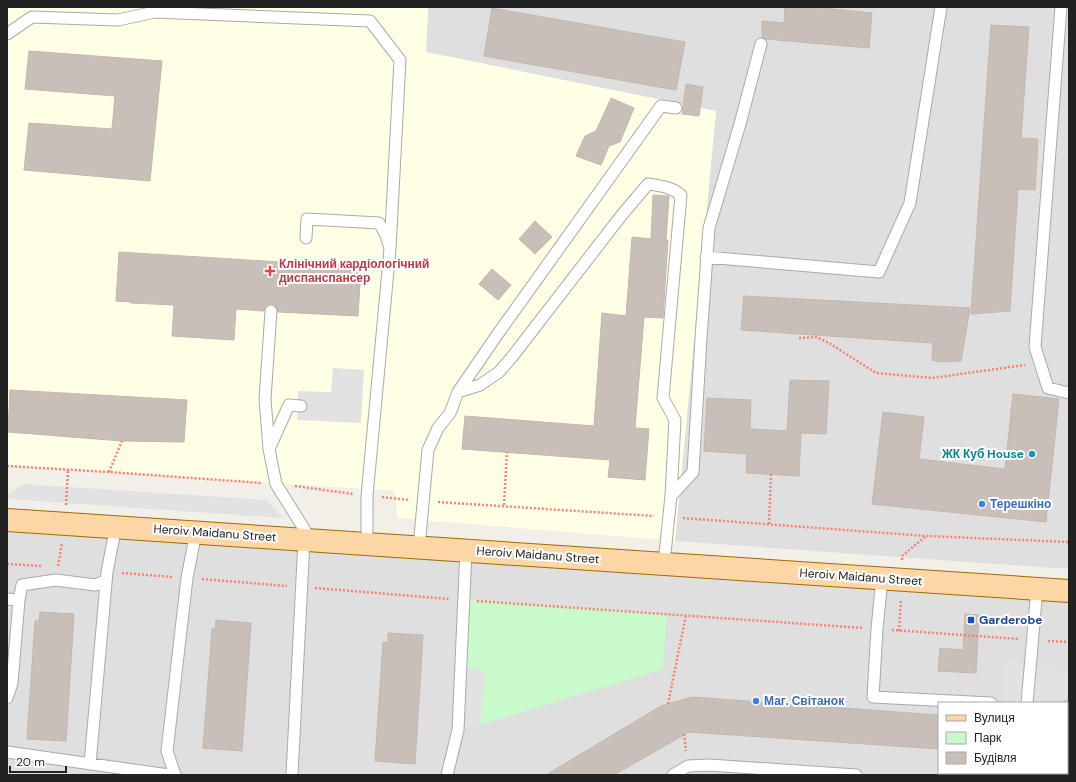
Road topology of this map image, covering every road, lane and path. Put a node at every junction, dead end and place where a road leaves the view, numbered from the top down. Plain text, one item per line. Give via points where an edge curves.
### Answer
1 (941, 7) edge
2 (1061, 7) edge
3 (7, 34) edge
4 (761, 44) dead end
5 (676, 108) dead end
6 (306, 238) dead end
7 (390, 249) junction
8 (706, 257) junction
9 (271, 311) dead end
10 (799, 338) dead end
11 (1040, 363) junction
12 (458, 392) junction
13 (1069, 393) edge
14 (301, 406) dead end
15 (122, 441) dead end
16 (269, 450) junction
17 (507, 452) dead end
18 (7, 466) edge
19 (109, 472) junction
20 (771, 474) dead end
21 (276, 484) junction
22 (367, 496) junction
23 (671, 496) junction
24 (423, 501) junction
25 (504, 505) junction
26 (668, 517) junction
27 (7, 520) edge
28 (769, 524) junction
29 (116, 526) junction
30 (196, 532) junction
31 (307, 540) junction
32 (1069, 542) edge
33 (367, 543) junction
34 (420, 547) junction
35 (466, 550) junction
36 (664, 563) junction
37 (7, 564) edge
38 (44, 566) dead end
39 (51, 566) dead end
40 (65, 567) dead end
41 (107, 576) junction
42 (187, 578) junction
43 (882, 578) junction
44 (302, 587) junction
45 (1037, 589) junction
46 (1069, 591) edge
47 (7, 599) edge
48 (19, 600) junction
49 (463, 600) junction
50 (686, 615) junction
51 (877, 630) junction
52 (1032, 640) junction
53 (1069, 642) edge
54 (9, 683) edge
55 (7, 698) edge
56 (971, 702) edge
57 (1027, 702) edge
58 (668, 704) dead end
59 (7, 752) edge
60 (90, 764) junction
61 (169, 775) edge
62 (175, 775) edge
63 (292, 775) edge
64 (447, 775) edge
65 (673, 775) edge
66 (856, 775) edge

1 - 8 lane via 910,203 879,272
2 - 11 lane via 1035,347
3 - 7 lane via 32,16 118,20 155,12 370,21 400,60
4 - 8 lane via 709,228
5 - 12 lane via 661,106
6 - 7 lane via 307,218 379,223
7 - 22 lane
8 - 23 lane via 693,472
9 - 16 lane via 265,399
10 - 11 path via 816,337 830,343 876,373 932,378
11 - 13 lane via 1048,388
12 - 23 lane via 480,385 499,372 648,184 675,190 682,195 663,398 675,420
12 - 24 lane via 450,413 438,428 428,450
14 - 16 lane via 289,405
15 - 19 path
16 - 21 lane
17 - 25 path
18 - 19 path
19 - 21 path
20 - 28 path
21 - 22 path
21 - 31 lane
22 - 24 path
22 - 33 lane
23 - 26 lane
24 - 25 path
24 - 34 lane
25 - 26 path
26 - 28 path
26 - 36 lane
27 - 29 main road, Heroiv Maidanu Street
28 - 32 path via 926,536
29 - 30 main road, Heroiv Maidanu Street
29 - 41 lane
30 - 31 main road, Heroiv Maidanu Street
30 - 42 lane
31 - 33 main road, Heroiv Maidanu Street
31 - 44 lane
33 - 34 main road, Heroiv Maidanu Street
34 - 35 main road, Heroiv Maidanu Street
35 - 36 main road, Heroiv Maidanu Street
35 - 49 lane
36 - 43 main road, Heroiv Maidanu Street
37 - 38 path
39 - 40 path
41 - 42 path
41 - 48 lane via 95,586 56,580 22,586
41 - 60 lane
42 - 44 path
42 - 62 lane via 167,752
43 - 45 main road, Heroiv Maidanu Street
43 - 51 lane
44 - 49 path
44 - 63 lane
45 - 46 main road, Heroiv Maidanu Street
45 - 52 lane
47 - 48 lane
48 - 54 lane
49 - 50 path
49 - 64 lane via 458,730
50 - 51 path
50 - 58 path
51 - 52 path
51 - 56 lane via 873,697
52 - 53 path
52 - 57 lane
54 - 55 lane
59 - 60 lane
60 - 61 lane
65 - 66 lane via 688,766 709,765

